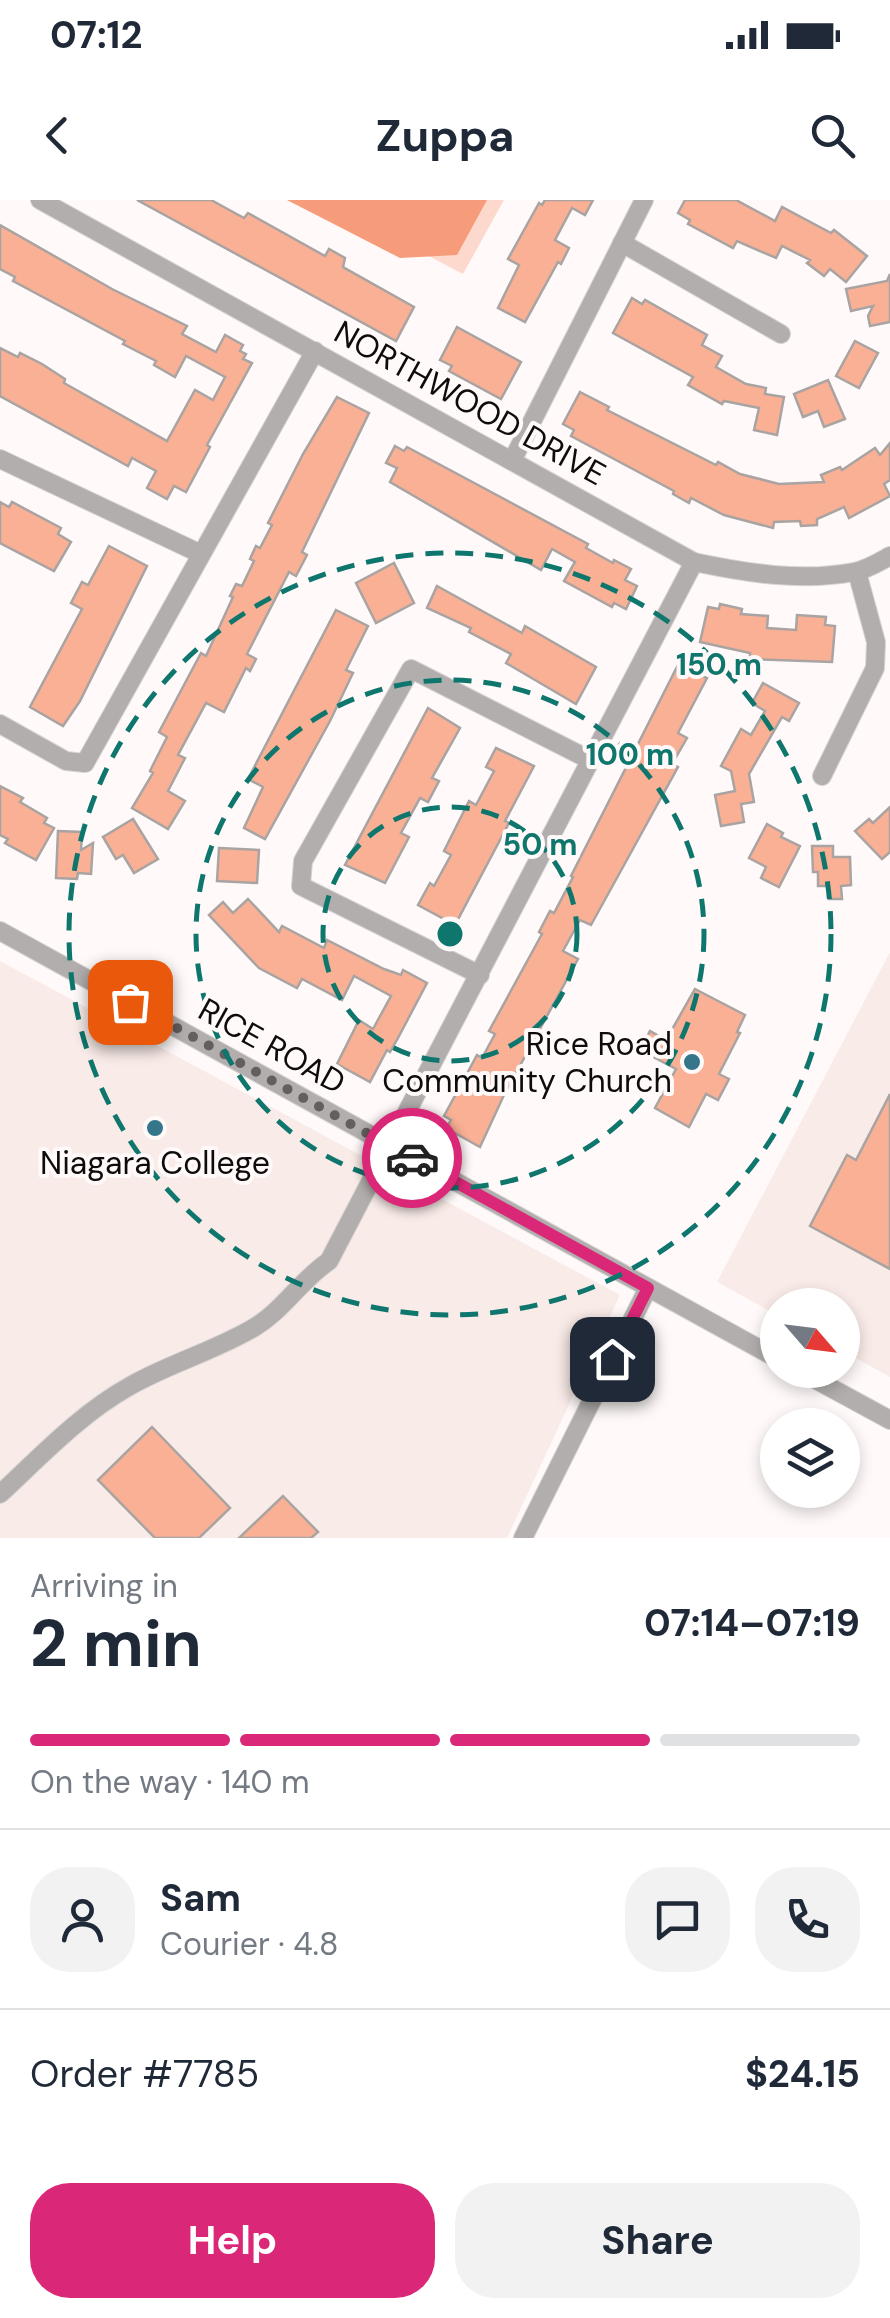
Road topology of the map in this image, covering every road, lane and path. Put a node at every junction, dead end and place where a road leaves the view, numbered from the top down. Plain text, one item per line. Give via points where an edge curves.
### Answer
1 (644, 200) edge
2 (44, 201) edge
3 (622, 243) junction
4 (780, 334) dead end
5 (315, 351) junction
6 (0, 459) edge
7 (512, 461) junction
8 (201, 554) junction
9 (890, 556) edge
10 (694, 562) junction
11 (857, 572) junction
12 (0, 724) edge
13 (590, 760) junction
14 (822, 776) dead end
15 (0, 931) edge
16 (480, 975) junction
17 (390, 1145) junction
18 (648, 1288) junction
19 (760, 1349) edge
20 (831, 1388) edge
21 (890, 1420) edge
22 (0, 1494) edge
23 (523, 1538) edge

1 - 3 street
2 - 5 street, NORTHWOOD DRIVE
3 - 4 street
3 - 7 street
5 - 7 street, NORTHWOOD DRIVE
5 - 8 street
6 - 8 street
7 - 10 street, NORTHWOOD DRIVE
8 - 12 street via 85,763 66,761
9 - 11 street, NORTHWOOD DRIVE
10 - 11 street, NORTHWOOD DRIVE via 808,576
10 - 13 street
11 - 14 street via 876,642 875,668
13 - 16 street
13 - 16 street via 411,669 303,862 301,886
15 - 17 street, RICE ROAD
16 - 17 street
17 - 18 street, RICE ROAD
17 - 22 street via 329,1261 283,1306 244,1333 106,1400
18 - 19 street, RICE ROAD
18 - 23 street
20 - 21 street

